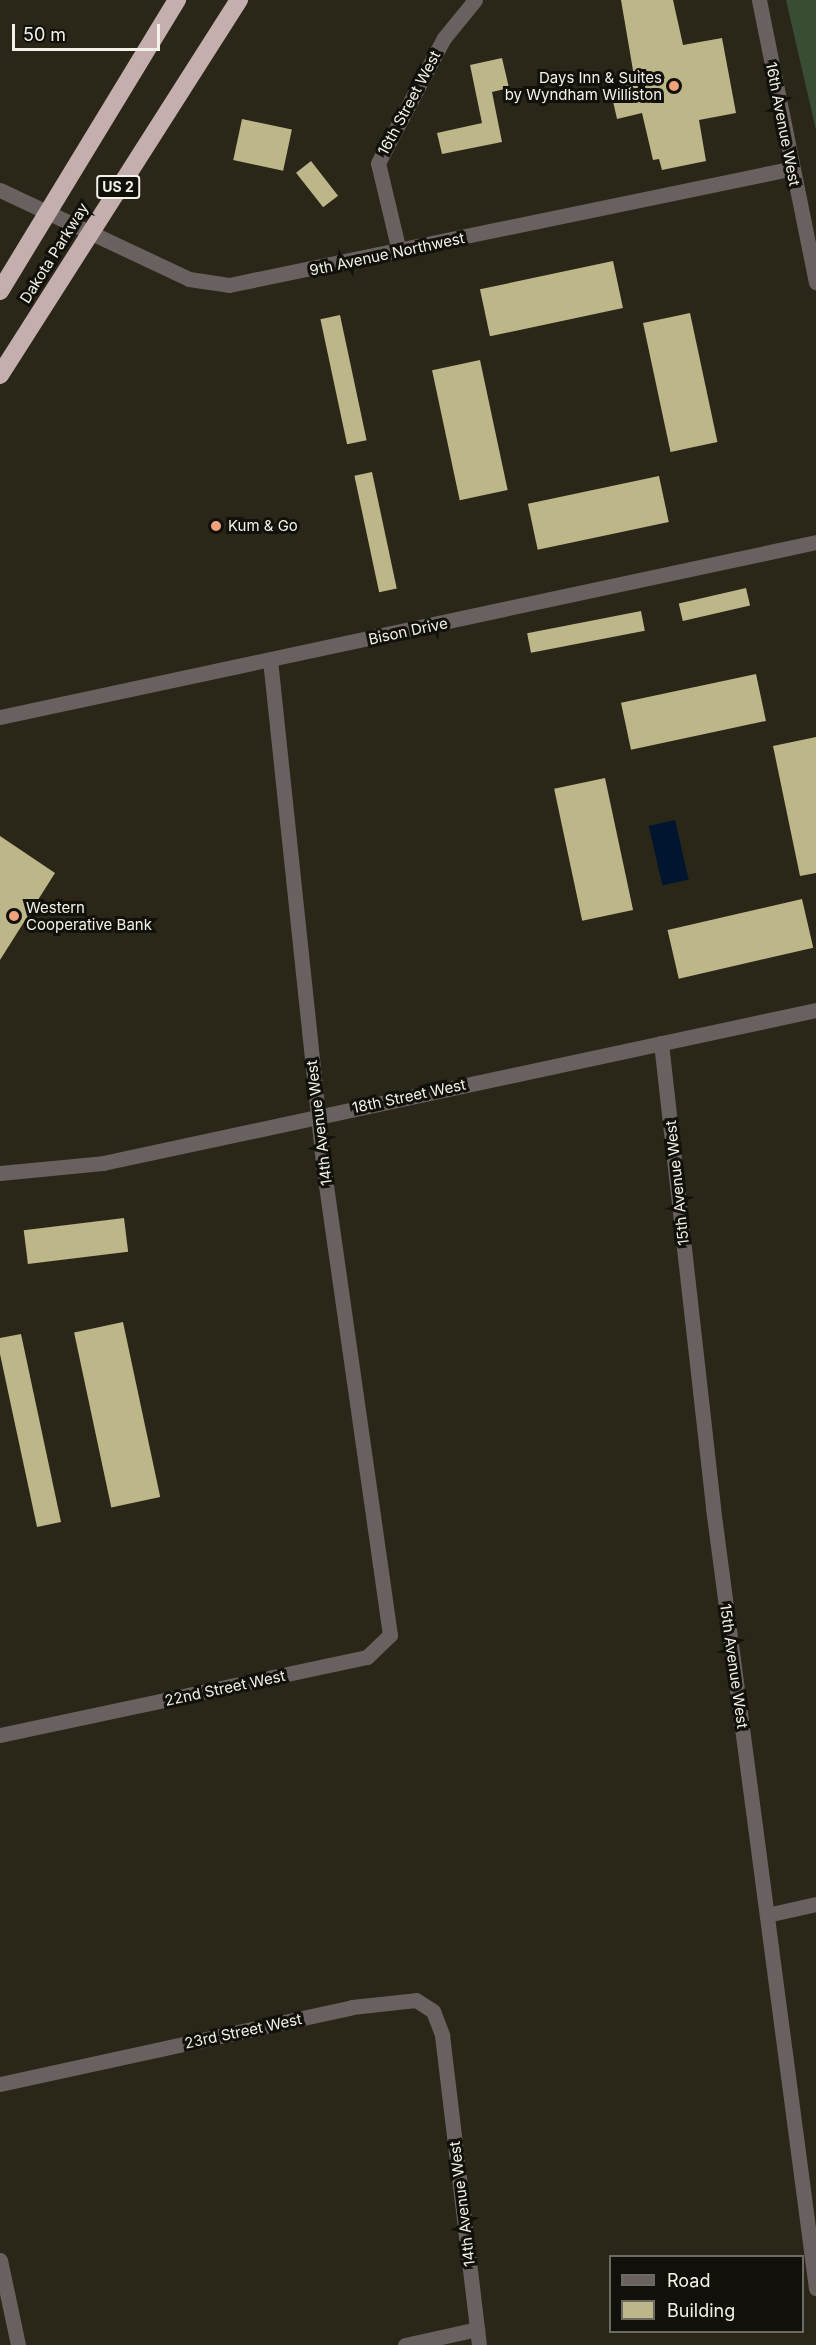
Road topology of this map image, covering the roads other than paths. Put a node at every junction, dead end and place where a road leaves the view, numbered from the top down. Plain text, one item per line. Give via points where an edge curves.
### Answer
1 (177, 0) edge
2 (239, 0) edge
3 (475, 0) edge
4 (759, 0) edge
5 (789, 169) junction
6 (0, 190) edge
7 (48, 212) junction
8 (89, 231) junction
9 (399, 251) junction
10 (816, 282) edge
11 (0, 291) edge
12 (0, 375) edge
13 (816, 542) edge
14 (270, 660) junction
15 (0, 717) edge
16 (816, 1010) edge
17 (661, 1043) junction
18 (317, 1116) junction
19 (0, 1173) edge
20 (385, 1583) joint
21 (0, 1735) edge
22 (816, 1904) edge
23 (767, 1915) junction
24 (446, 2062) joint
25 (0, 2084) edge
26 (0, 2260) edge
27 (816, 2288) edge
28 (477, 2329) junction
29 (18, 2345) edge
30 (405, 2345) edge
31 (479, 2345) edge

1 - 7 highway, Dakota Parkway / US 2
2 - 8 highway, Dakota Parkway / US 2
3 - 9 street, 16th Street West via 444,38 378,162
4 - 5 street, 16th Avenue West
5 - 9 street, 9th Avenue Northwest
5 - 10 street, 16th Avenue West via 806,223
6 - 7 street, 9th Avenue Northwest
7 - 8 street, 9th Avenue Northwest
7 - 11 highway, Dakota Parkway / US 2
8 - 9 street, 9th Avenue Northwest via 189,279 229,285
8 - 12 highway, Dakota Parkway / US 2
13 - 14 street, Bison Drive
14 - 15 street, Bison Drive
14 - 18 street, 14th Avenue West
16 - 17 street, 18th Street West
17 - 18 street, 18th Street West
17 - 23 street, 15th Avenue West via 713,1508
18 - 19 street, 18th Street West via 103,1163
18 - 20 street, 14th Avenue West
20 - 21 street, 22nd Street West via 390,1635 367,1657
22 - 23 street
23 - 27 street, 15th Avenue West
24 - 25 street, 23rd Street West via 433,2011 416,2000 352,2007
24 - 28 street, 14th Avenue West
26 - 29 street
28 - 30 street
28 - 31 street, 14th Avenue West

